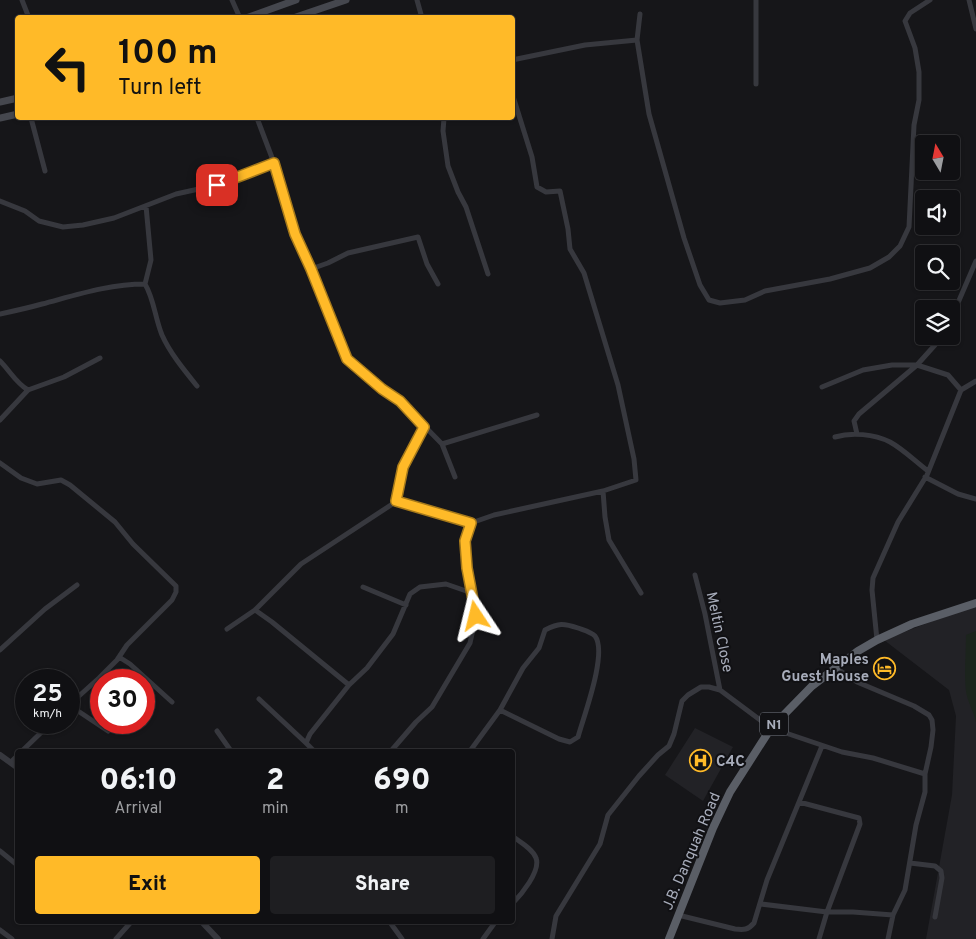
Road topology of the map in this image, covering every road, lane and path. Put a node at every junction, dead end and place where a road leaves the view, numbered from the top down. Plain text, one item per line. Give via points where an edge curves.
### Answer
1 (22, 0) edge
2 (232, 0) edge
3 (296, 0) edge
4 (346, 0) edge
5 (417, 0) edge
6 (756, 0) edge
7 (930, 0) edge
8 (969, 0) edge
9 (640, 14) dead end
10 (28, 15) edge
11 (239, 15) edge
12 (254, 15) edge
13 (302, 15) edge
14 (421, 15) edge
15 (976, 28) edge
16 (637, 40) junction
17 (515, 59) edge
18 (756, 84) dead end
19 (15, 99) edge
20 (0, 102) edge
21 (515, 103) edge
22 (15, 115) edge
23 (0, 118) edge
24 (32, 120) edge
25 (258, 120) edge
26 (444, 120) edge
27 (274, 163) junction
28 (45, 171) dead end
29 (0, 200) edge
30 (146, 206) junction
31 (976, 260) edge
32 (311, 269) junction
33 (488, 274) dead end
34 (144, 284) junction
35 (438, 284) dead end
36 (959, 300) edge
37 (0, 314) edge
38 (935, 345) edge
39 (100, 358) dead end
40 (0, 360) edge
41 (917, 365) junction
42 (976, 381) edge
43 (197, 386) dead end
44 (822, 386) dead end
45 (28, 390) junction
46 (961, 390) junction
47 (537, 416) dead end
48 (0, 420) edge
49 (424, 427) junction
50 (857, 434) junction
51 (835, 437) dead end
52 (442, 444) junction
53 (0, 463) edge
54 (928, 471) junction
55 (455, 477) dead end
56 (925, 477) junction
57 (603, 491) junction
58 (976, 499) edge
59 (397, 501) junction
60 (471, 523) junction
61 (695, 575) dead end
62 (77, 585) dead end
63 (363, 588) dead end
64 (472, 593) junction
65 (641, 593) dead end
66 (976, 602) edge
67 (406, 605) junction
68 (255, 610) junction
69 (227, 630) dead end
70 (877, 640) junction
71 (0, 650) edge
72 (119, 657) junction
73 (836, 668) junction
74 (349, 686) junction
75 (720, 690) junction
76 (80, 695) edge
77 (259, 699) dead end
78 (172, 702) dead end
79 (500, 710) junction
80 (771, 728) junction
81 (216, 731) dead end
82 (40, 734) edge
83 (306, 744) junction
84 (822, 746) junction
85 (24, 749) edge
86 (230, 749) edge
87 (312, 749) edge
88 (393, 749) edge
89 (471, 749) edge
90 (0, 755) edge
91 (15, 758) edge
92 (11, 762) junction
93 (15, 765) edge
94 (925, 774) junction
95 (799, 802) junction
96 (515, 839) edge
97 (0, 851) edge
98 (15, 863) edge
99 (910, 863) junction
100 (515, 901) edge
101 (761, 904) junction
102 (827, 912) junction
103 (678, 915) junction
104 (892, 915) junction
105 (935, 918) dead end
106 (130, 924) edge
107 (206, 924) edge
108 (391, 924) edge
109 (493, 924) edge
110 (0, 930) edge
111 (118, 938) edge
112 (12, 939) edge
113 (218, 939) edge
114 (402, 939) edge
115 (483, 939) edge
116 (552, 939) edge
117 (669, 939) edge
118 (819, 939) edge
119 (888, 939) edge

1 - 10 street
2 - 11 street
3 - 12 main road
4 - 13 main road
5 - 14 street
6 - 18 street
7 - 16 street via 910,12 905,21 916,48 919,100 914,125 909,227 900,246 870,268 830,280 765,291 745,300 720,303 709,300 700,285 649,114
8 - 15 street
9 - 16 street
16 - 17 street via 585,45
19 - 20 main road
21 - 57 street via 532,157 537,187 546,192 560,191 570,249 586,280 618,385 636,480
22 - 23 main road
24 - 28 street
25 - 27 street
26 - 33 street via 448,166 466,207
27 - 30 street via 217,185 176,194
27 - 32 street via 295,234
29 - 30 street via 39,221 64,227 114,218
30 - 34 street via 151,260
31 - 36 street
32 - 35 street via 348,253 418,237
32 - 49 street via 347,359 400,401
34 - 37 street via 125,284 76,294
34 - 43 street via 150,292 162,336
38 - 41 street
39 - 45 street via 64,377
40 - 45 street
41 - 44 street via 863,370
41 - 46 street via 948,375
41 - 50 street via 859,414 854,421
42 - 46 street
45 - 48 street
46 - 54 street
47 - 52 street
49 - 52 street
49 - 59 street via 403,467
50 - 51 street
50 - 54 street via 892,443
52 - 55 street
53 - 72 street via 21,478 37,484 61,480 70,485 115,522 176,586 172,600
54 - 56 street
56 - 58 street via 958,494
56 - 70 street via 898,522 872,578
57 - 60 street
57 - 65 street via 609,540
59 - 60 street
59 - 68 street via 301,564
60 - 64 street via 465,541
61 - 75 street, Meltin Close
62 - 71 street
63 - 67 street
64 - 67 street via 446,584 420,587 410,594
64 - 88 street via 476,616 470,643 432,707
66 - 70 highway, J.B. Danquah Road / N1
67 - 74 street via 393,634
68 - 69 street
68 - 74 street
70 - 73 highway, J.B. Danquah Road / N1
72 - 76 street
72 - 78 street
73 - 80 highway, J.B. Danquah Road / N1 via 812,686
73 - 94 street via 857,682 929,714 933,730
74 - 83 street via 310,734
75 - 80 street, Meltin Close
75 - 116 street via 701,688 682,701 669,746 639,776 608,815 600,844 556,916
77 - 83 street
79 - 79 street via 523,668 540,648 545,630 564,623 594,636 598,667 578,737 570,742 559,739
79 - 89 street
80 - 84 street, Meltin Close
80 - 103 highway, J.B. Danquah Road / N1 via 730,792
81 - 86 street
82 - 85 street
83 - 87 street
84 - 94 street, Meltin Close
84 - 95 street
90 - 92 street
91 - 92 street
92 - 93 street
94 - 99 street via 925,792
95 - 101 street via 767,880
95 - 102 street via 859,818 860,824
96 - 100 street via 536,857 537,864 534,874
97 - 98 street
99 - 104 street via 905,890
99 - 105 street via 935,866 941,871
101 - 102 street
101 - 103 street via 754,923 743,930
102 - 104 street
102 - 118 street
103 - 117 highway, J.B. Danquah Road / N1
104 - 119 street
106 - 111 street
107 - 113 street
108 - 114 street
109 - 115 street
110 - 112 street

